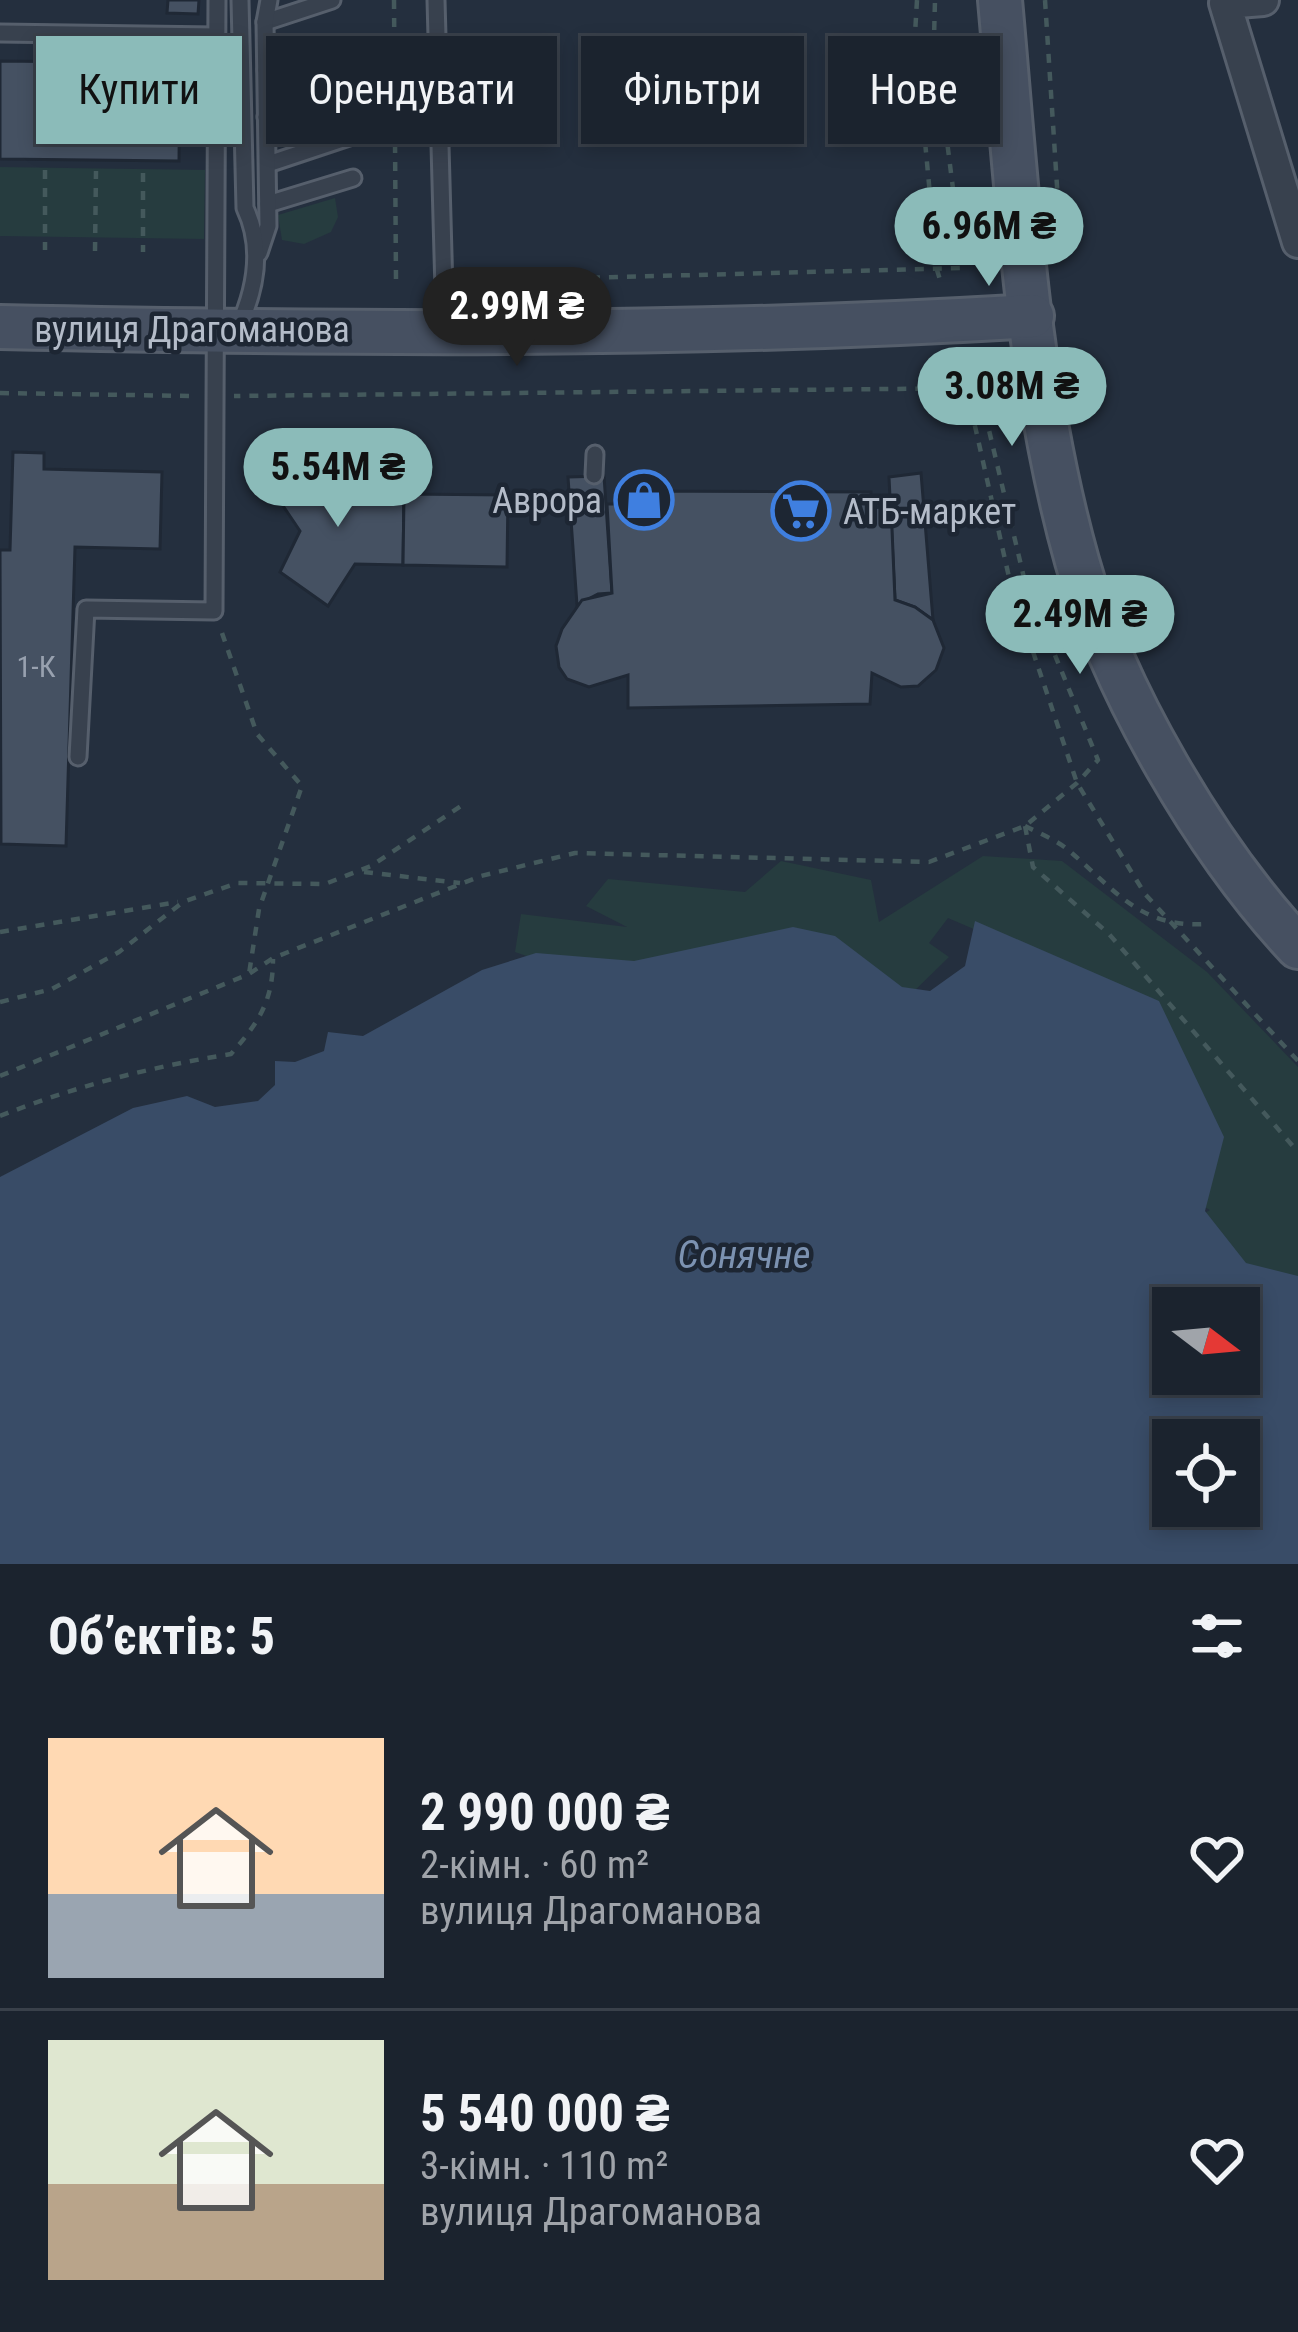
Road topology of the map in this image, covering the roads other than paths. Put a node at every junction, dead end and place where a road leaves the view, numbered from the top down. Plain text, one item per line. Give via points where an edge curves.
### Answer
1 (217, 0) edge
2 (240, 0) edge
3 (269, 0) edge
4 (332, 0) edge
5 (436, 0) edge
6 (1000, 0) edge
7 (1263, 0) edge
8 (265, 22) junction
9 (0, 33) edge
10 (216, 36) joint
11 (266, 70) edge
12 (220, 144) edge
13 (267, 144) edge
14 (326, 144) edge
15 (268, 164) junction
16 (353, 178) dead end
17 (268, 204) junction
18 (1298, 242) edge
19 (257, 260) junction
20 (1032, 316) junction
21 (0, 327) edge
22 (445, 330) junction
23 (226, 332) junction
24 (595, 454) dead end
25 (593, 475) dead end
26 (78, 757) dead end
27 (1298, 947) edge

1 - 10 lane
2 - 19 lane via 245,208
3 - 8 lane
4 - 8 lane
5 - 22 lane
6 - 20 street
7 - 18 street via 1225,2
8 - 11 lane
9 - 10 lane
12 - 23 lane
13 - 15 lane
14 - 15 lane
15 - 17 lane
16 - 17 lane
17 - 19 lane
19 - 23 lane via 249,305
20 - 22 street, вулиця Драгоманова
20 - 27 street via 1058,484 1106,641 1196,813
21 - 23 street, вулиця Драгоманова
22 - 23 street, вулиця Драгоманова
23 - 26 lane via 215,396 214,611 86,609
24 - 25 lane

